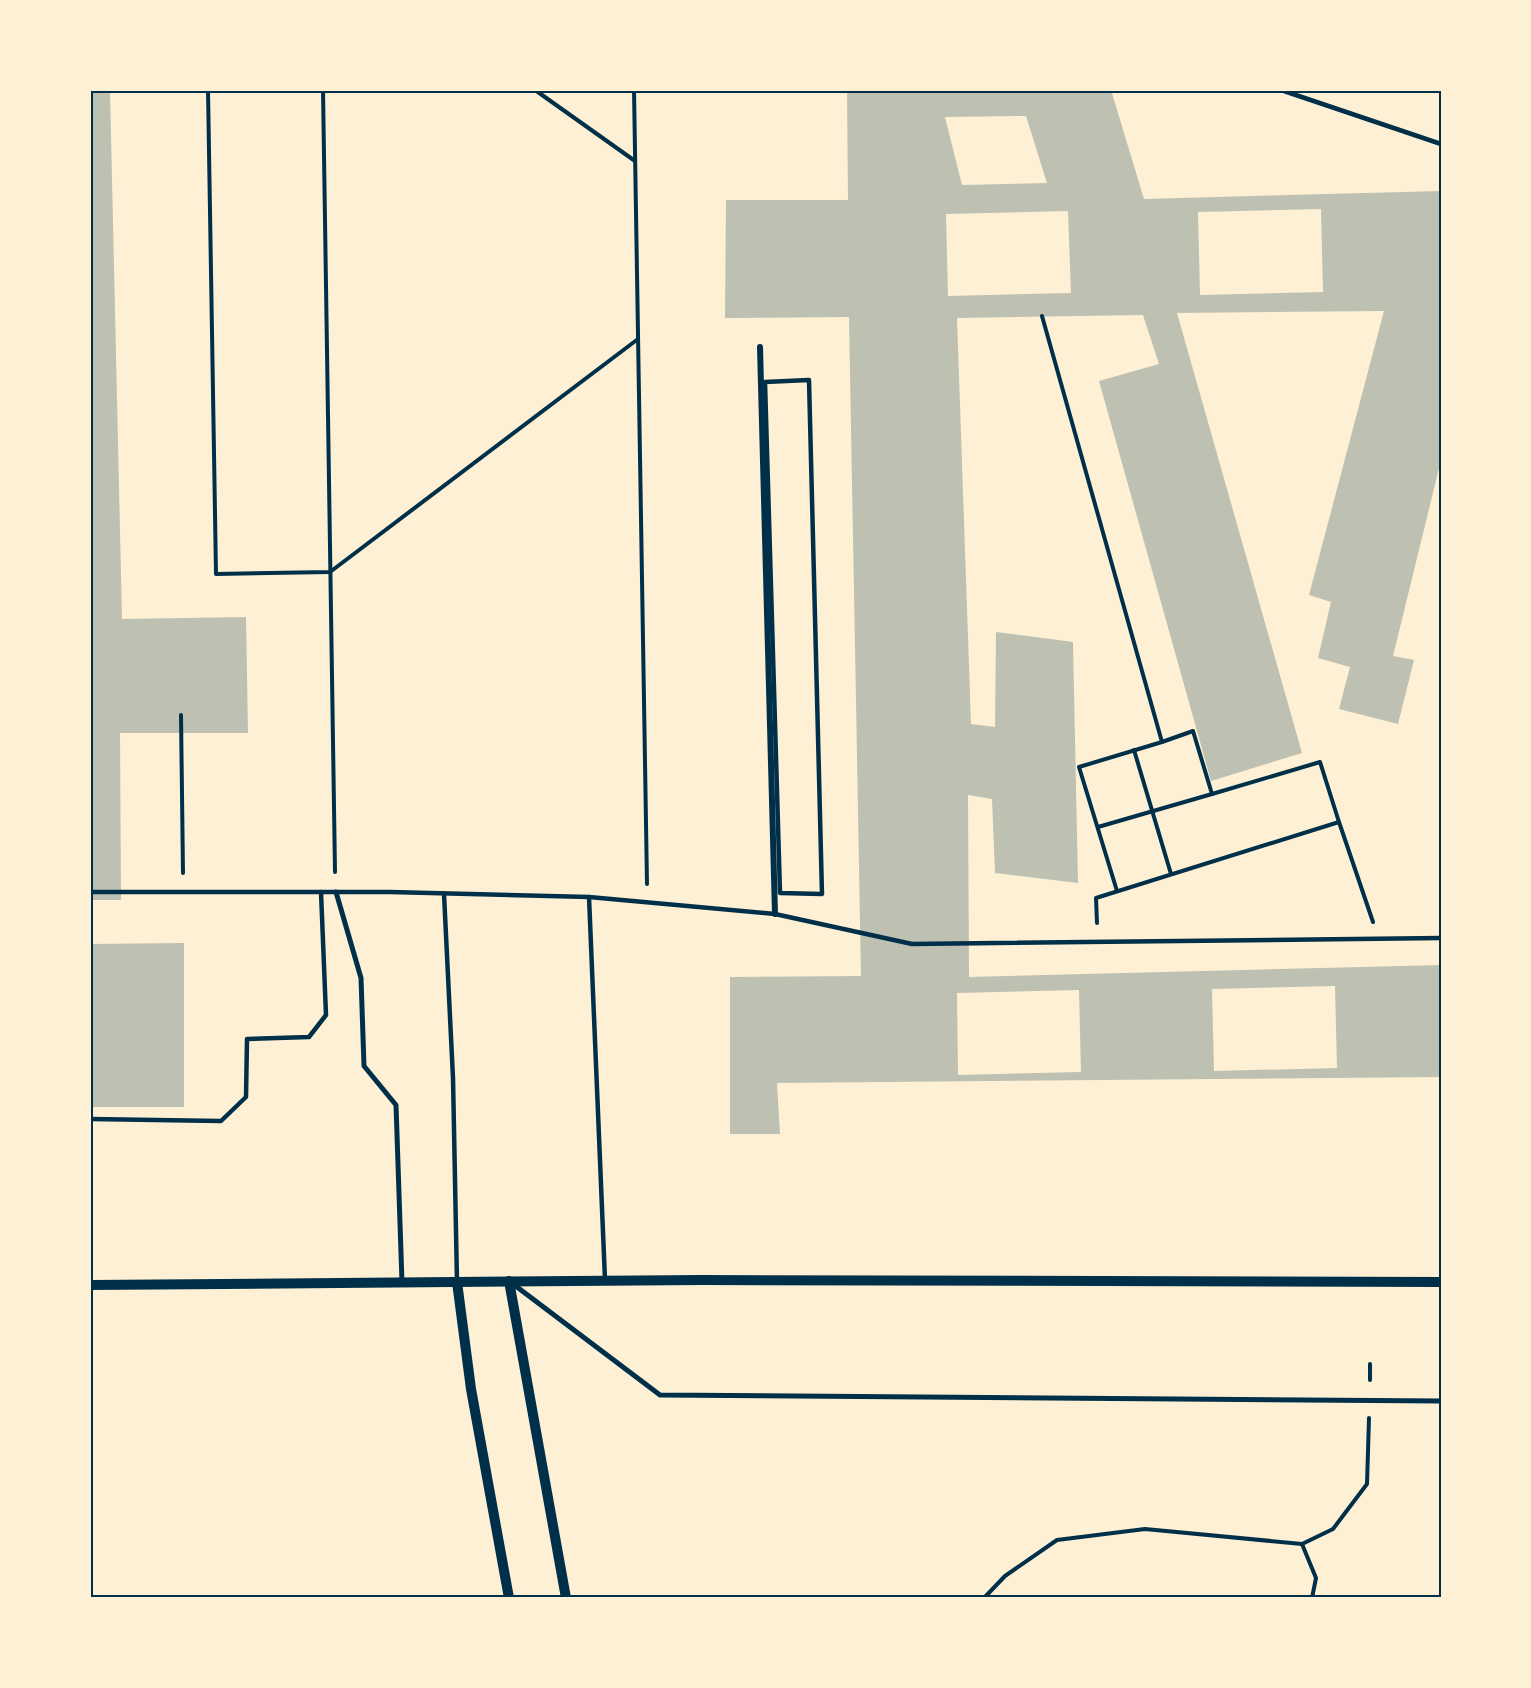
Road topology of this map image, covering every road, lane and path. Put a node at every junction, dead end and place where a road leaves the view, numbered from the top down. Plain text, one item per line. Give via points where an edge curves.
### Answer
1 (208, 90) edge
2 (323, 90) edge
3 (535, 90) edge
4 (634, 90) edge
5 (1281, 90) edge
6 (1441, 144) edge
7 (635, 161) junction
8 (1042, 316) dead end
9 (638, 339) junction
10 (760, 347) dead end
11 (330, 572) junction
12 (181, 715) dead end
13 (1162, 742) junction
14 (1134, 750) junction
15 (1212, 794) junction
16 (1152, 811) junction
17 (1339, 822) junction
18 (1098, 827) junction
19 (1171, 874) junction
20 (1117, 891) junction
21 (90, 892) edge
22 (183, 892) junction
23 (321, 892) junction
24 (336, 892) junction
25 (780, 893) joint
26 (444, 894) junction
27 (589, 897) junction
28 (647, 901) junction
29 (775, 914) junction
30 (1441, 938) edge
31 (1378, 939) junction
32 (1097, 942) junction
33 (90, 1119) edge
34 (605, 1280) junction
35 (509, 1281) junction
36 (402, 1282) junction
37 (457, 1282) junction
38 (1441, 1282) edge
39 (90, 1285) edge
40 (1370, 1364) dead end
41 (1370, 1388) dead end
42 (1441, 1401) edge
43 (1369, 1412) dead end
44 (1302, 1544) junction
45 (509, 1598) edge
46 (566, 1598) edge
47 (984, 1598) edge
48 (1312, 1598) edge

1 - 11 path via 216,574
2 - 11 path
3 - 7 path
4 - 7 path
5 - 6 lane
7 - 9 path
8 - 13 path
9 - 11 path
9 - 28 path
10 - 29 street
11 - 24 path
12 - 22 path
13 - 14 path
13 - 15 path via 1194,731
14 - 16 path
14 - 18 path via 1079,767
15 - 16 path
15 - 17 path via 1320,762
16 - 18 path
16 - 19 path
17 - 19 path
17 - 31 path
18 - 20 path
19 - 20 path
20 - 32 path via 1096,898
21 - 22 lane
22 - 23 lane
23 - 24 lane
23 - 33 lane via 326,1015 309,1037 247,1039 246,1096 221,1121
24 - 26 lane
24 - 36 street via 361,978 364,1066 396,1105
25 - 25 lane via 822,894 809,380 765,382
26 - 27 lane
26 - 37 lane
27 - 28 lane
27 - 34 lane
28 - 29 lane
29 - 32 lane via 912,944
30 - 31 lane
31 - 32 lane
34 - 35 street
34 - 38 street
35 - 37 street
35 - 42 street via 660,1395
35 - 46 street
36 - 37 street
36 - 39 street
37 - 45 street via 471,1389
40 - 41 path
43 - 44 path via 1367,1484 1333,1529
44 - 47 path via 1145,1528 1057,1540 1005,1576
44 - 48 path via 1316,1578

